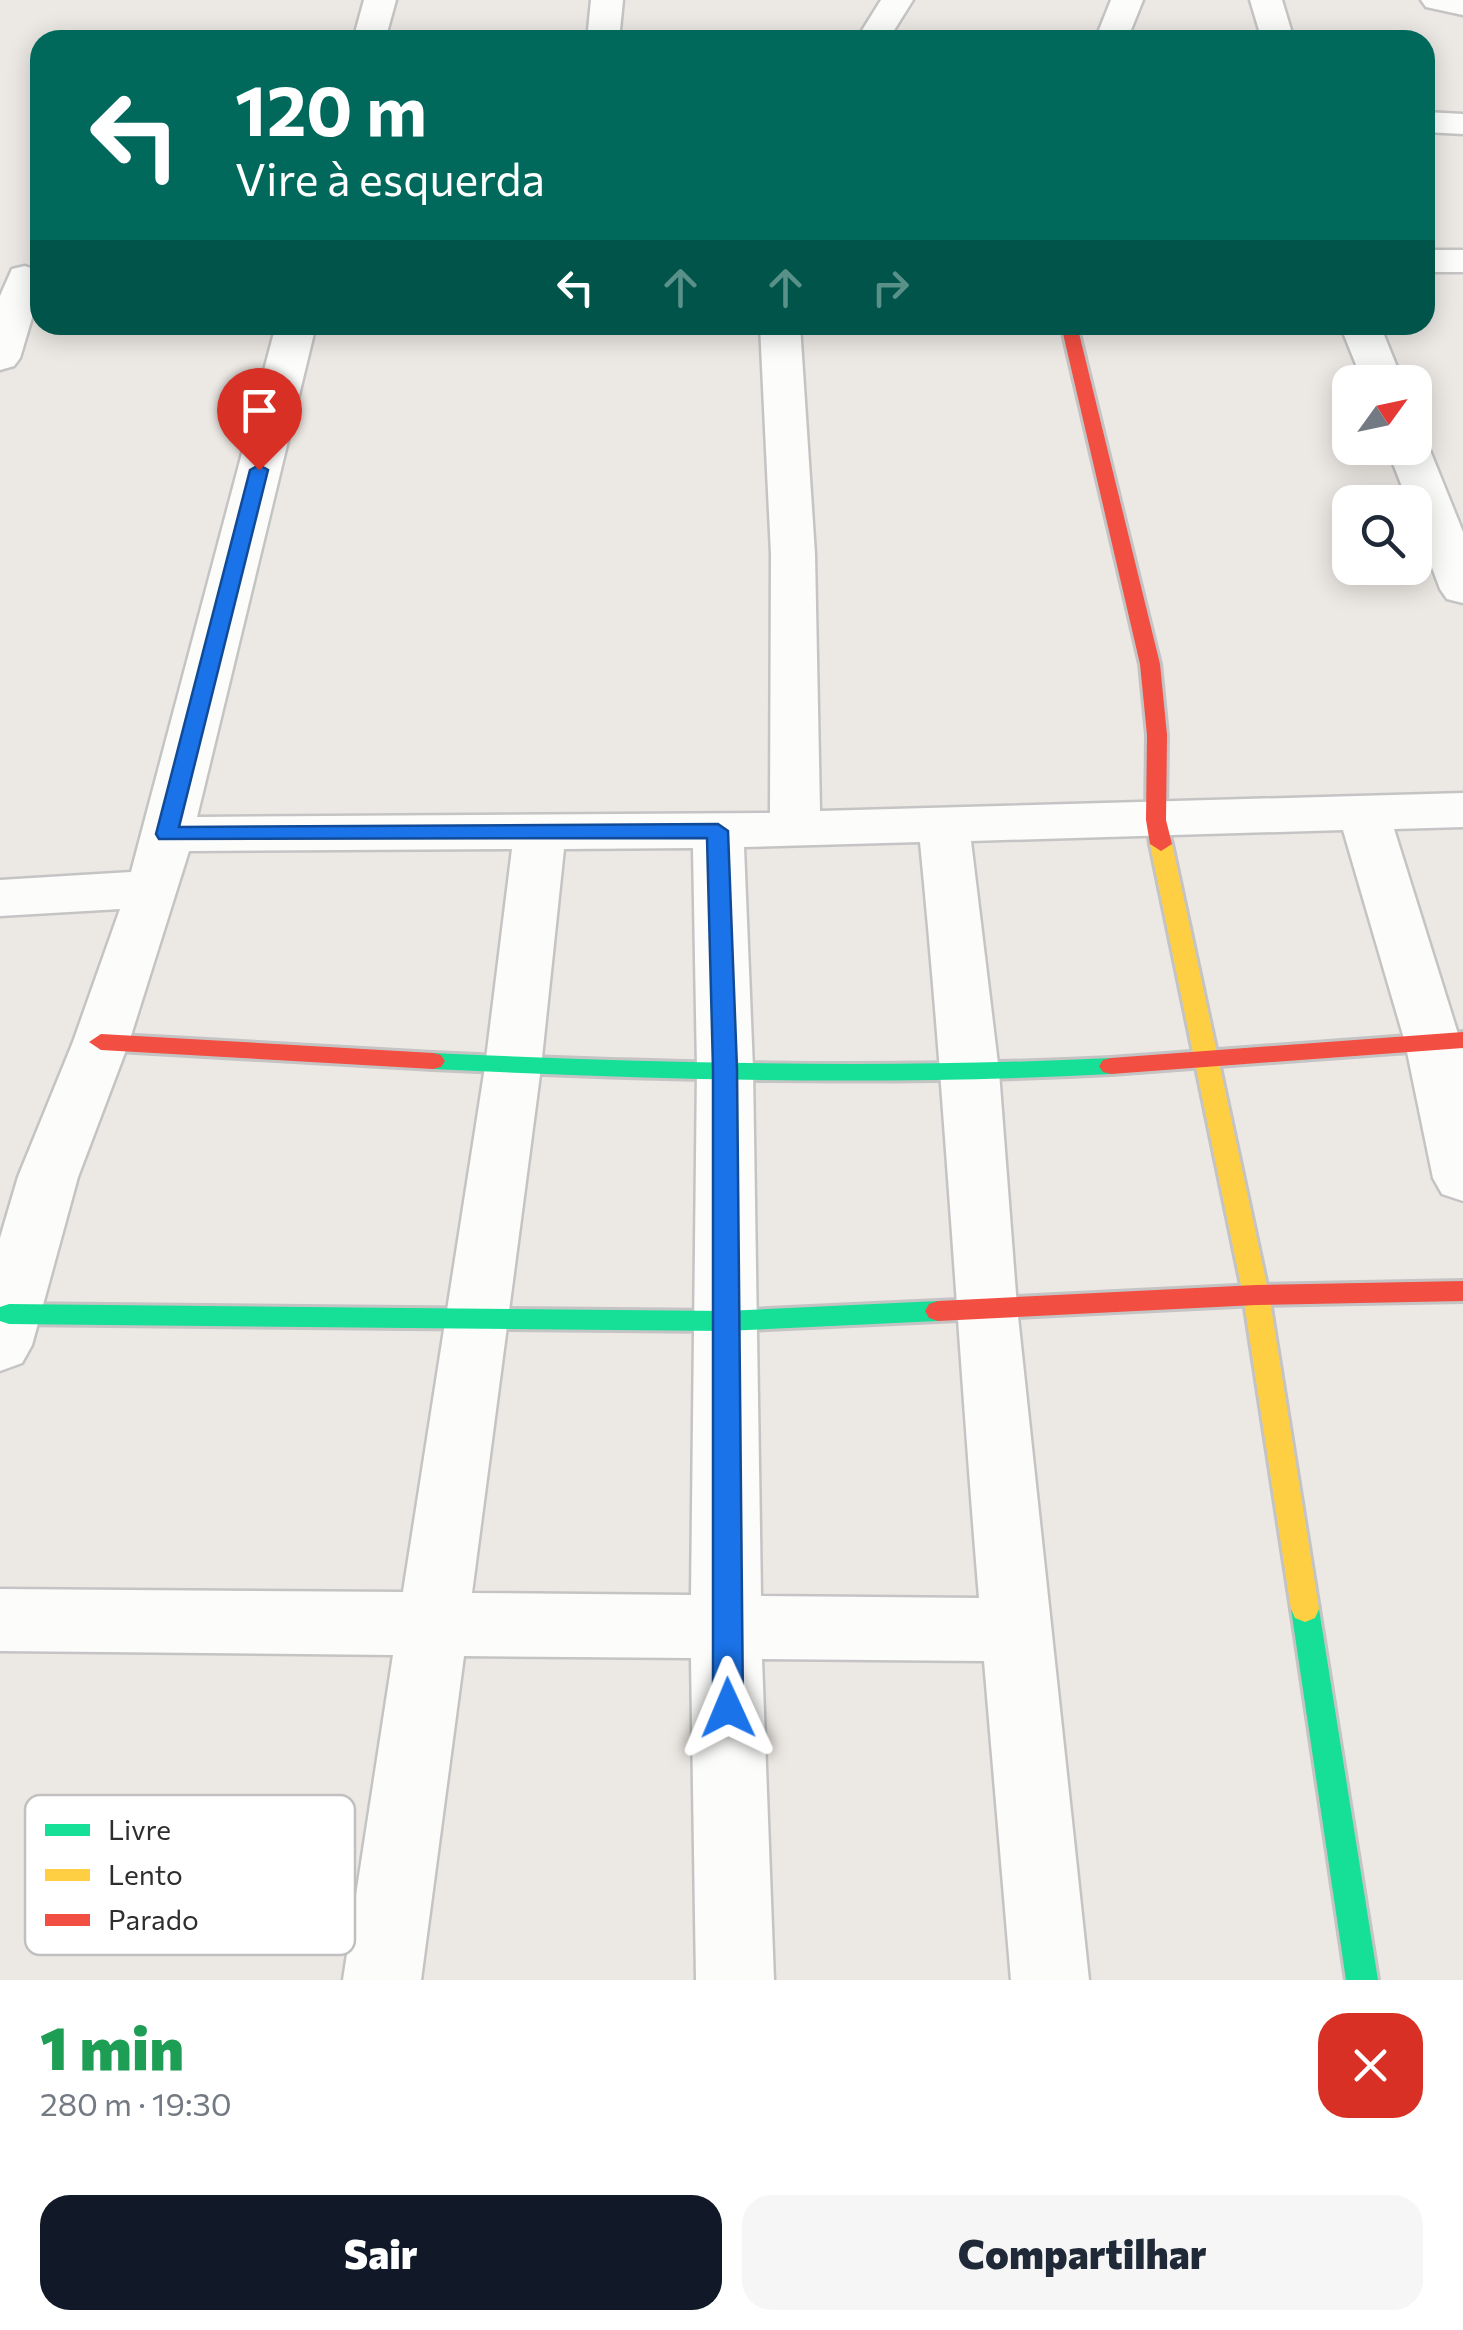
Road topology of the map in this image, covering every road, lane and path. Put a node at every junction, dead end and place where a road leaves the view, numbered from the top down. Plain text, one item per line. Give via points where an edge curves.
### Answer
1 (380, 0) edge
2 (607, 0) edge
3 (897, 0) edge
4 (1127, 0) edge
5 (1266, 0) edge
6 (1437, 0) edge
7 (1463, 6) edge
8 (372, 30) edge
9 (604, 30) edge
10 (878, 30) edge
11 (1115, 30) edge
12 (1275, 30) edge
13 (1435, 123) edge
14 (1463, 124) edge
15 (1435, 262) edge
16 (1463, 262) edge
17 (22, 277) edge
18 (293, 335) edge
19 (781, 335) edge
20 (1071, 335) edge
21 (1364, 335) edge
22 (0, 358) edge
23 (1375, 365) edge
24 (1415, 465) edge
25 (1463, 589) edge
26 (1463, 810) edge
27 (1363, 812) junction
28 (1156, 820) junction
29 (795, 826) junction
30 (944, 826) junction
31 (718, 831) junction
32 (540, 832) junction
33 (167, 834) junction
34 (153, 889) junction
35 (0, 898) edge
36 (1448, 1041) edge
37 (101, 1042) junction
38 (1210, 1062) junction
39 (512, 1067) junction
40 (725, 1069) junction
41 (971, 1072) junction
42 (24, 1178) edge
43 (1463, 1178) edge
44 (1463, 1291) edge
45 (1256, 1295) junction
46 (986, 1307) junction
47 (475, 1317) junction
48 (725, 1321) junction
49 (4, 1330) edge
50 (0, 1620) edge
51 (430, 1627) junction
52 (726, 1630) junction
53 (1017, 1630) junction
54 (382, 1980) edge
55 (735, 1980) edge
56 (1050, 1980) edge
57 (1362, 1980) edge

1 - 8 street
2 - 9 street
3 - 10 street
4 - 11 street
5 - 12 street
6 - 7 street
13 - 14 street
15 - 16 street
17 - 22 street
18 - 33 street
19 - 29 street via 793,554
20 - 28 street via 1150,664
21 - 23 street
24 - 25 street
26 - 27 street
27 - 28 street
27 - 36 street
28 - 30 street
28 - 38 street
29 - 30 street
29 - 31 street
30 - 41 street
31 - 32 street
31 - 40 street
32 - 33 street
32 - 39 street
33 - 34 street
34 - 35 street
34 - 37 street
36 - 38 street
36 - 43 street
37 - 39 street
37 - 42 street
38 - 41 street
38 - 45 street
39 - 40 street
39 - 47 street
40 - 41 street
40 - 48 street
41 - 46 street
42 - 49 street
44 - 45 street
45 - 46 street
45 - 57 street
46 - 48 street
46 - 53 street
47 - 48 street
47 - 49 street
47 - 51 street
48 - 52 street
50 - 51 street
51 - 52 street
51 - 54 street
52 - 53 street
52 - 55 street
53 - 56 street

